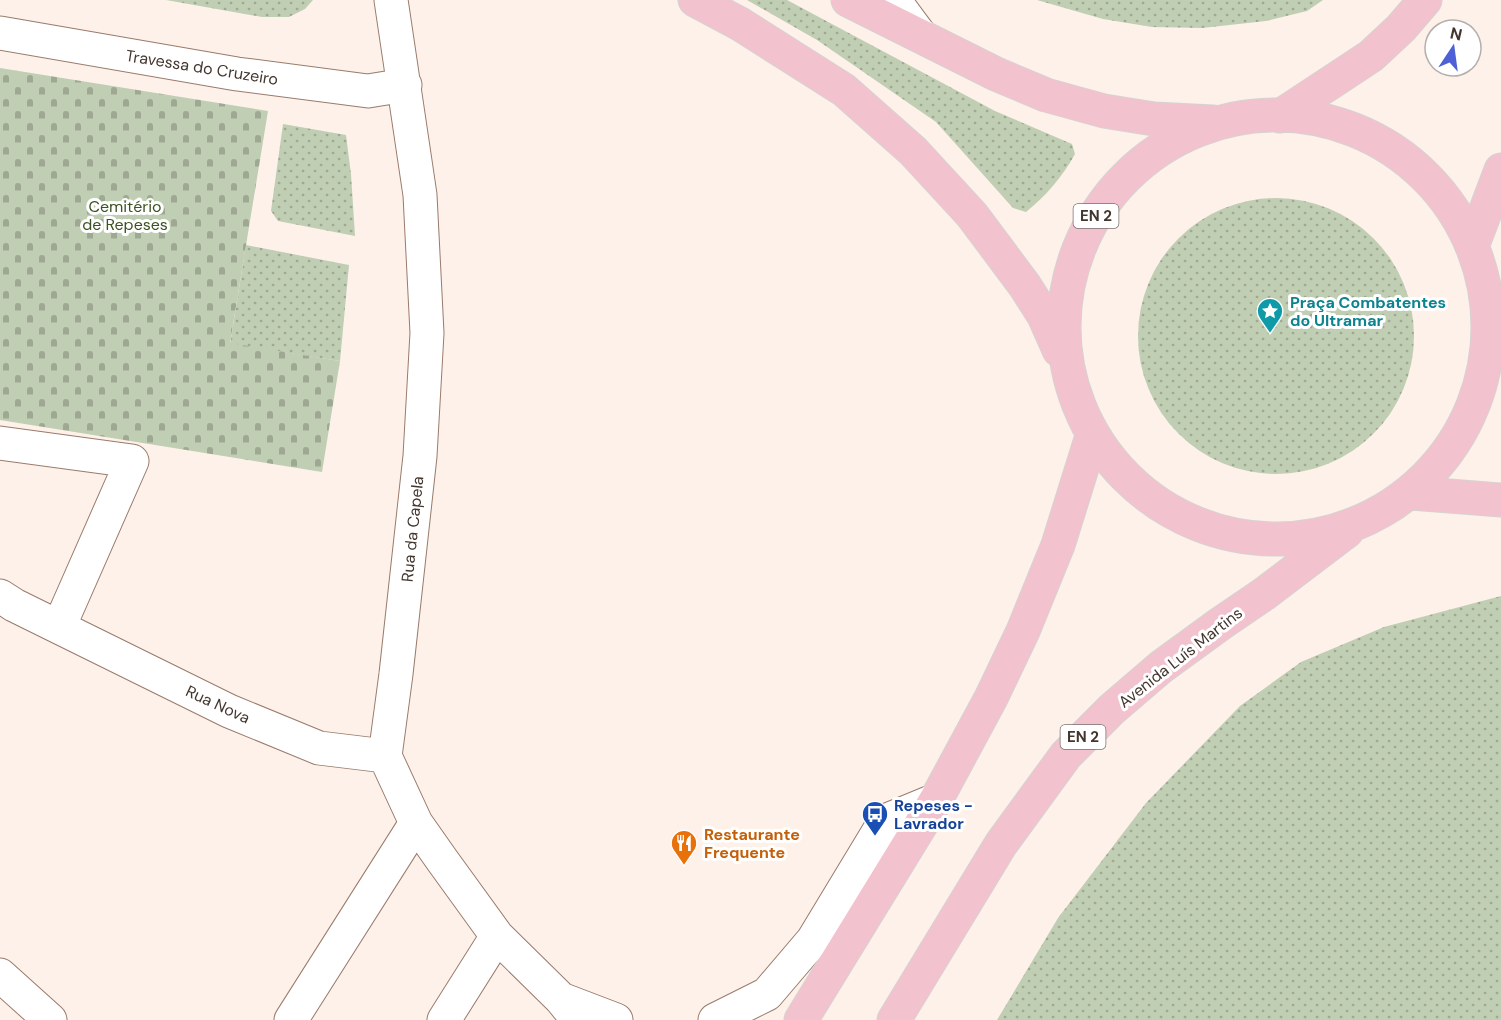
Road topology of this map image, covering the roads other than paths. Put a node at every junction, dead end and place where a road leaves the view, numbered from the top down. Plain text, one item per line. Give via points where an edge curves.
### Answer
1 (391, 0) edge
2 (695, 0) edge
3 (848, 0) edge
4 (894, 0) edge
5 (1425, 0) edge
6 (0, 33) edge
7 (920, 36) junction
8 (405, 85) junction
9 (1280, 116) junction
10 (1218, 123) junction
11 (1501, 170) edge
12 (1484, 264) edge
13 (1066, 367) junction
14 (1092, 436) junction
15 (0, 442) edge
16 (1411, 493) junction
17 (1501, 500) edge
18 (1351, 528) junction
19 (0, 596) edge
20 (59, 627) junction
21 (385, 756) junction
22 (936, 800) junction
23 (416, 823) junction
24 (497, 936) junction
25 (0, 975) edge
26 (570, 1009) edge
27 (50, 1020) edge
28 (291, 1020) edge
29 (444, 1020) edge
30 (616, 1020) edge
31 (715, 1020) edge
32 (801, 1020) edge
33 (894, 1020) edge

1 - 8 street, Rua da Capela
2 - 13 main road via 844,90 913,151 972,215 1025,286 1044,316
3 - 7 main road
4 - 7 street
5 - 9 main road, EN 2 via 1371,56
6 - 8 street, Travessa do Cruzeiro via 237,74 368,91
7 - 10 main road via 996,74 1058,98 1154,119
8 - 21 street, Rua da Capela via 420,195 427,333 420,456
9 - 10 main road, EN 2
9 - 12 main road, EN 2 via 1340,124 1395,151 1441,192
10 - 13 main road, EN 2 via 1160,148 1113,189 1080,243 1063,304
11 - 12 main road
12 - 16 main road, EN 2 via 1489,311 1484,379 1456,442
13 - 14 main road, EN 2
14 - 18 main road, EN 2 via 1140,492 1205,529 1278,541
14 - 22 main road via 1059,545 1023,631 992,698
15 - 20 street via 132,461
16 - 17 main road
16 - 18 main road, EN 2
18 - 33 main road, Avenida Luís Martins / EN 2 via 1161,667 1066,755 1001,844
19 - 20 street, Rua Nova
20 - 21 street, Rua Nova via 229,711 319,748
21 - 23 street
22 - 31 street via 885,821 813,940 767,994
22 - 32 main road
23 - 24 street
23 - 28 street
24 - 26 street
24 - 29 street
25 - 27 street
26 - 30 street

